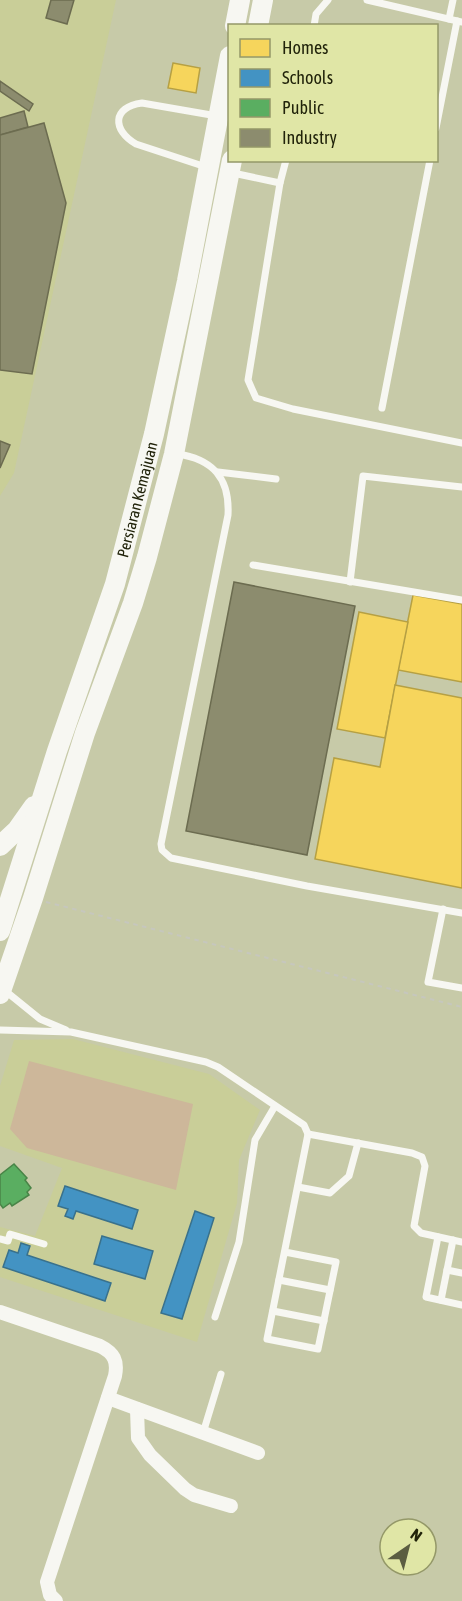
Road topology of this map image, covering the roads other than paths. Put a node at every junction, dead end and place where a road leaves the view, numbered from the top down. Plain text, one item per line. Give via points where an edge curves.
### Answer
1 (240, 0) edge
2 (263, 0) edge
3 (328, 0) edge
4 (367, 0) edge
5 (453, 0) edge
6 (456, 21) edge
7 (235, 24) edge
8 (258, 24) edge
9 (314, 24) edge
10 (228, 66) edge
11 (218, 117) junction
12 (438, 117) edge
13 (285, 162) edge
14 (430, 162) edge
15 (231, 167) edge
16 (209, 168) junction
17 (280, 183) junction
18 (382, 408) dead end
19 (462, 443) edge
20 (174, 454) junction
21 (218, 472) junction
22 (276, 479) dead end
23 (462, 487) edge
24 (253, 565) dead end
25 (350, 582) junction
26 (462, 600) edge
27 (45, 792) junction
28 (0, 846) edge
29 (7, 882) edge
30 (33, 900) junction
31 (4, 904) edge
32 (443, 909) junction
33 (462, 913) edge
34 (0, 931) edge
35 (462, 988) edge
36 (1, 991) edge
37 (0, 1030) edge
38 (71, 1032) junction
39 (275, 1106) junction
40 (309, 1134) junction
41 (358, 1143) junction
42 (298, 1187) junction
43 (438, 1237) junction
44 (0, 1239) edge
45 (453, 1240) junction
46 (462, 1242) edge
47 (44, 1244) dead end
48 (285, 1252) junction
49 (447, 1270) junction
50 (462, 1273) edge
51 (279, 1280) junction
52 (330, 1290) junction
53 (441, 1300) junction
54 (462, 1305) edge
55 (273, 1311) junction
56 (0, 1312) edge
57 (215, 1317) dead end
58 (324, 1321) junction
59 (221, 1374) dead end
60 (108, 1398) junction
61 (137, 1409) junction
62 (203, 1433) junction
63 (258, 1453) dead end
64 (231, 1506) dead end
65 (56, 1601) edge

1 - 7 main road
2 - 8 main road
3 - 9 lane via 316,14
4 - 6 lane
5 - 6 lane
6 - 12 lane
10 - 11 main road, Persiaran Kemajuan
11 - 16 main road, Persiaran Kemajuan
11 - 16 lane via 142,103 125,108 118,123 127,139 136,144
13 - 17 lane
14 - 18 lane
15 - 17 lane
15 - 20 main road, Persiaran Kemajuan
16 - 27 main road, Persiaran Kemajuan via 154,434 115,584
17 - 19 lane via 248,380 256,398 293,410
20 - 21 lane via 191,456
20 - 30 main road, Persiaran Kemajuan via 133,603 85,733
21 - 22 lane
21 - 32 lane via 229,498 228,515 162,850 182,861
23 - 25 lane via 363,476
24 - 25 lane
25 - 26 lane
27 - 28 main road
27 - 29 main road, Persiaran Kemajuan
29 - 30 main road
29 - 31 main road, Persiaran Kemajuan
30 - 31 main road
30 - 36 main road, Persiaran Kemajuan
31 - 34 main road, Persiaran Kemajuan
32 - 33 lane
32 - 35 lane via 428,982
36 - 38 lane via 40,1019
37 - 38 lane
38 - 39 lane via 206,1062
39 - 40 lane via 304,1125
39 - 57 lane via 255,1140 239,1242
40 - 41 lane
40 - 42 lane
41 - 42 lane via 349,1176 330,1193
41 - 43 lane via 422,1157 425,1166 414,1226 421,1233
42 - 48 lane
43 - 45 lane
43 - 53 lane via 426,1297
44 - 47 lane via 8,1241 10,1234
45 - 46 lane
45 - 49 lane
48 - 51 lane
48 - 52 lane via 336,1262
49 - 50 lane
49 - 53 lane
51 - 52 lane
51 - 55 lane
52 - 58 lane
53 - 54 lane
55 - 58 lane
55 - 58 lane via 267,1339 318,1349
56 - 60 street via 107,1349 117,1368
59 - 62 lane
60 - 61 street
60 - 65 street via 48,1582 50,1595
61 - 62 street
61 - 64 street via 138,1438 150,1455 184,1489
62 - 63 street

